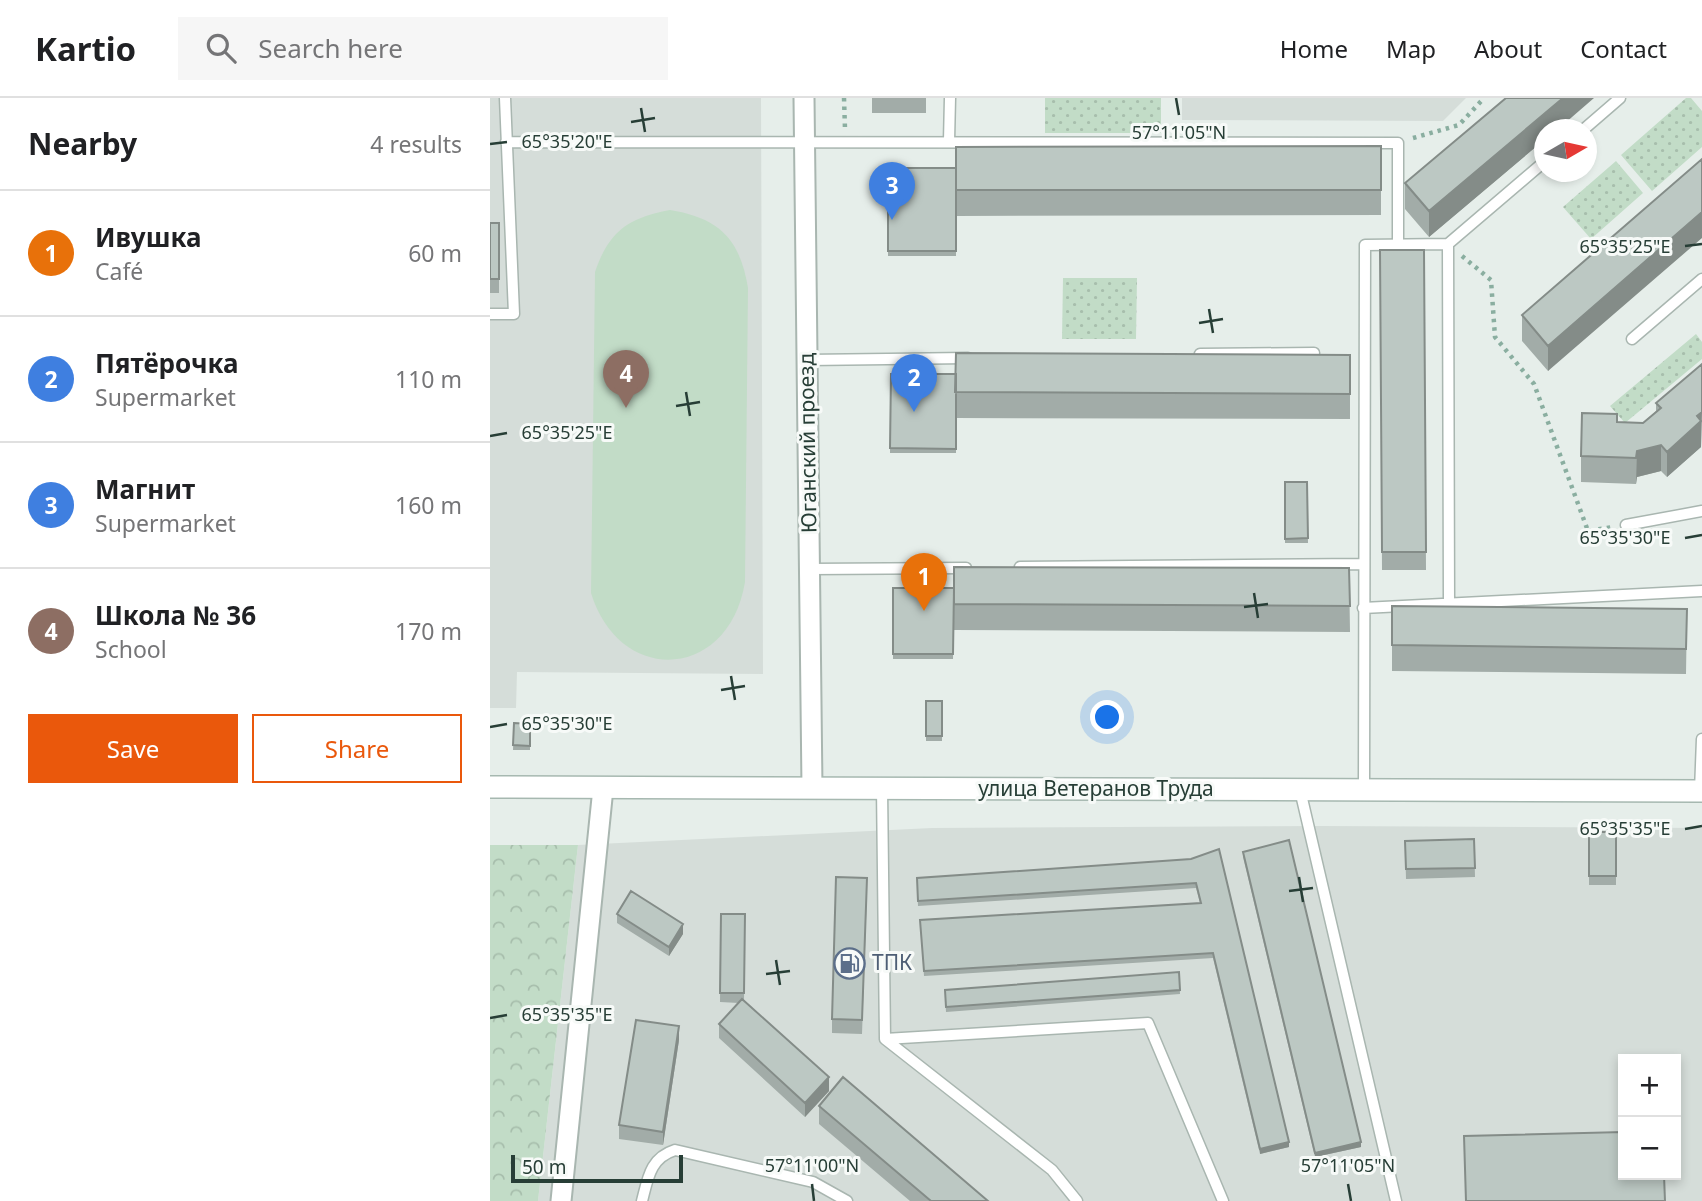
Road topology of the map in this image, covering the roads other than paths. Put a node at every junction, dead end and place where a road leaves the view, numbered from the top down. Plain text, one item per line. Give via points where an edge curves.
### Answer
1 (505, 98) edge
2 (804, 98) edge
3 (950, 98) edge
4 (1619, 98) edge
5 (1595, 119) edge
6 (805, 141) junction
7 (949, 141) junction
8 (506, 142) junction
9 (1534, 171) edge
10 (1448, 244) junction
11 (1398, 245) junction
12 (1702, 279) edge
13 (490, 314) edge
14 (1632, 339) dead end
15 (1314, 353) edge
16 (1191, 354) edge
17 (985, 358) edge
18 (807, 360) junction
19 (1702, 511) edge
20 (1626, 525) road end
21 (1363, 564) junction
22 (974, 568) edge
23 (1001, 568) edge
24 (810, 569) junction
25 (1702, 591) edge
26 (1449, 604) junction
27 (1363, 608) junction
28 (1702, 739) edge
29 (490, 787) edge
30 (603, 788) junction
31 (812, 788) junction
32 (882, 788) junction
33 (1300, 790) junction
34 (1364, 790) junction
35 (1701, 791) edge
36 (886, 1039) junction
37 (561, 1201) edge
38 (642, 1201) edge
39 (847, 1201) edge
40 (1077, 1201) edge
41 (1223, 1201) edge
42 (1396, 1201) edge

1 - 8 lane
2 - 6 street, Юганский проезд
3 - 7 lane
4 - 5 lane
6 - 7 lane
6 - 8 lane
6 - 18 street, Юганский проезд
7 - 11 lane via 1398,143
8 - 13 lane via 514,314
9 - 10 lane
10 - 11 lane
10 - 26 lane
11 - 21 lane via 1365,245
12 - 14 lane
15 - 16 lane
17 - 18 lane
18 - 24 street, Юганский проезд
19 - 20 lane
21 - 23 lane
21 - 27 lane
22 - 24 lane
24 - 31 street, Юганский проезд
25 - 26 lane
26 - 27 lane
27 - 34 lane
28 - 35 lane
29 - 30 main road, улица Ветеранов Труда
30 - 31 main road, улица Ветеранов Труда
30 - 37 street
31 - 32 main road, улица Ветеранов Труда
32 - 33 main road, улица Ветеранов Труда
32 - 36 lane
33 - 34 main road, улица Ветеранов Труда
33 - 42 lane
34 - 35 main road, улица Ветеранов Труда
36 - 40 lane via 1052,1170
36 - 41 lane via 1148,1023
38 - 39 lane via 652,1165 660,1154 675,1150 814,1182

